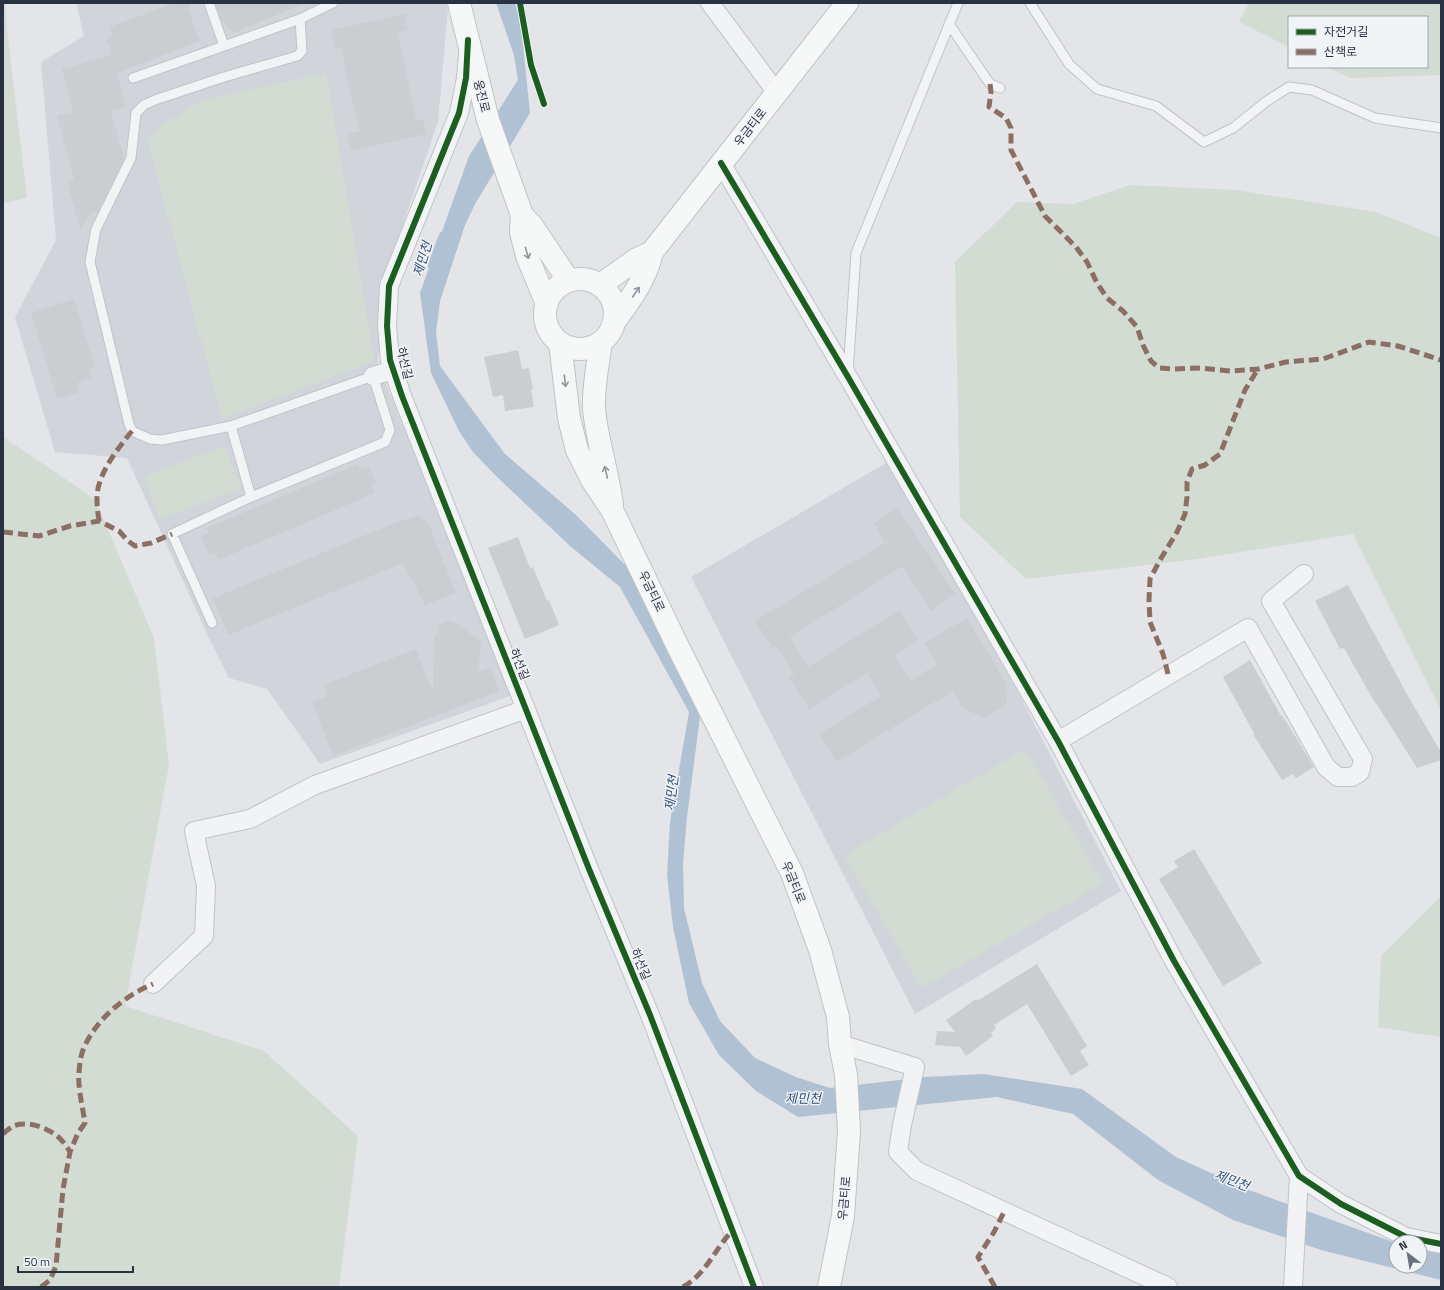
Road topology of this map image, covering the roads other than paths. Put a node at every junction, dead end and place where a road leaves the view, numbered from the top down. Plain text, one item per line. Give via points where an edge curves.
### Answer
1 (209, 3) edge
2 (333, 3) edge
3 (459, 3) edge
4 (710, 3) edge
5 (848, 3) edge
6 (958, 3) edge
7 (1030, 3) edge
8 (300, 19) junction
9 (949, 24) junction
10 (468, 40) junction
11 (224, 46) junction
12 (133, 78) dead end
13 (1000, 88) dead end
14 (777, 93) junction
15 (1441, 128) edge
16 (721, 163) junction
17 (522, 215) junction
18 (652, 252) junction
19 (569, 281) junction
20 (600, 285) junction
21 (547, 304) junction
22 (613, 324) junction
23 (560, 342) junction
24 (601, 342) junction
25 (393, 370) junction
26 (373, 376) junction
27 (848, 377) junction
28 (231, 426) junction
29 (251, 497) junction
30 (612, 510) junction
31 (1304, 574) dead end
32 (212, 623) dead end
33 (526, 709) junction
34 (1058, 741) junction
35 (153, 984) dead end
36 (840, 1044) junction
37 (1300, 1176) junction
38 (1441, 1244) edge
39 (754, 1287) edge
40 (829, 1287) edge
41 (1168, 1287) edge
42 (1293, 1287) edge

1 - 11 lane
2 - 8 lane
3 - 10 main road, 웅진로
4 - 14 street
5 - 14 main road, 우금티로
6 - 9 lane
7 - 15 lane via 1069,64 1097,89 1156,106 1204,142 1233,128 1289,87 1312,90 1375,118
8 - 11 lane
8 - 28 lane via 302,51 297,56 155,100 144,105 136,113 131,158 96,229 90,262 132,430 150,439 162,440
9 - 13 lane via 990,84
9 - 27 lane via 856,253
10 - 17 main road, 웅진로 via 488,120
10 - 25 street, 하선길 via 466,78 459,113 389,286 387,326
11 - 12 lane
14 - 16 main road, 우금티로
16 - 18 main road, 우금티로
16 - 27 street
17 - 19 main road
17 -> 21 main road via 521,232 527,256
18 - 20 main road, 우금티로 via 637,259
22 -> 18 main road, 우금티로 via 639,288
19 - 20 main road via 580,279
19 - 21 main road via 559,286
20 - 22 main road via 613,303
21 - 23 main road via 547,325 552,335
22 - 24 main road via 609,334
23 - 24 main road via 580,349
23 -> 30 main road, 우금티로 via 569,418 577,450 592,480
30 -> 24 main road, 우금티로 via 594,408
25 - 26 street
25 - 33 street, 하선길
26 - 28 lane
26 - 29 lane via 390,430 385,442
27 - 34 street
28 - 29 lane
29 - 32 lane via 172,534
30 - 36 main road, 우금티로 via 792,873 820,950 838,1017
31 - 34 street via 1271,600 1363,758 1360,772 1352,777 1338,777 1326,767 1248,628
33 - 35 street via 315,785 250,819 194,831 206,886 204,936
33 - 39 street, 하선길 via 653,1022
34 - 37 street via 1174,961
36 - 40 main road, 우금티로 via 846,1075 849,1131 843,1216
36 - 41 street via 915,1067 898,1152 917,1171
37 - 38 street via 1341,1204 1406,1237
37 - 42 street

